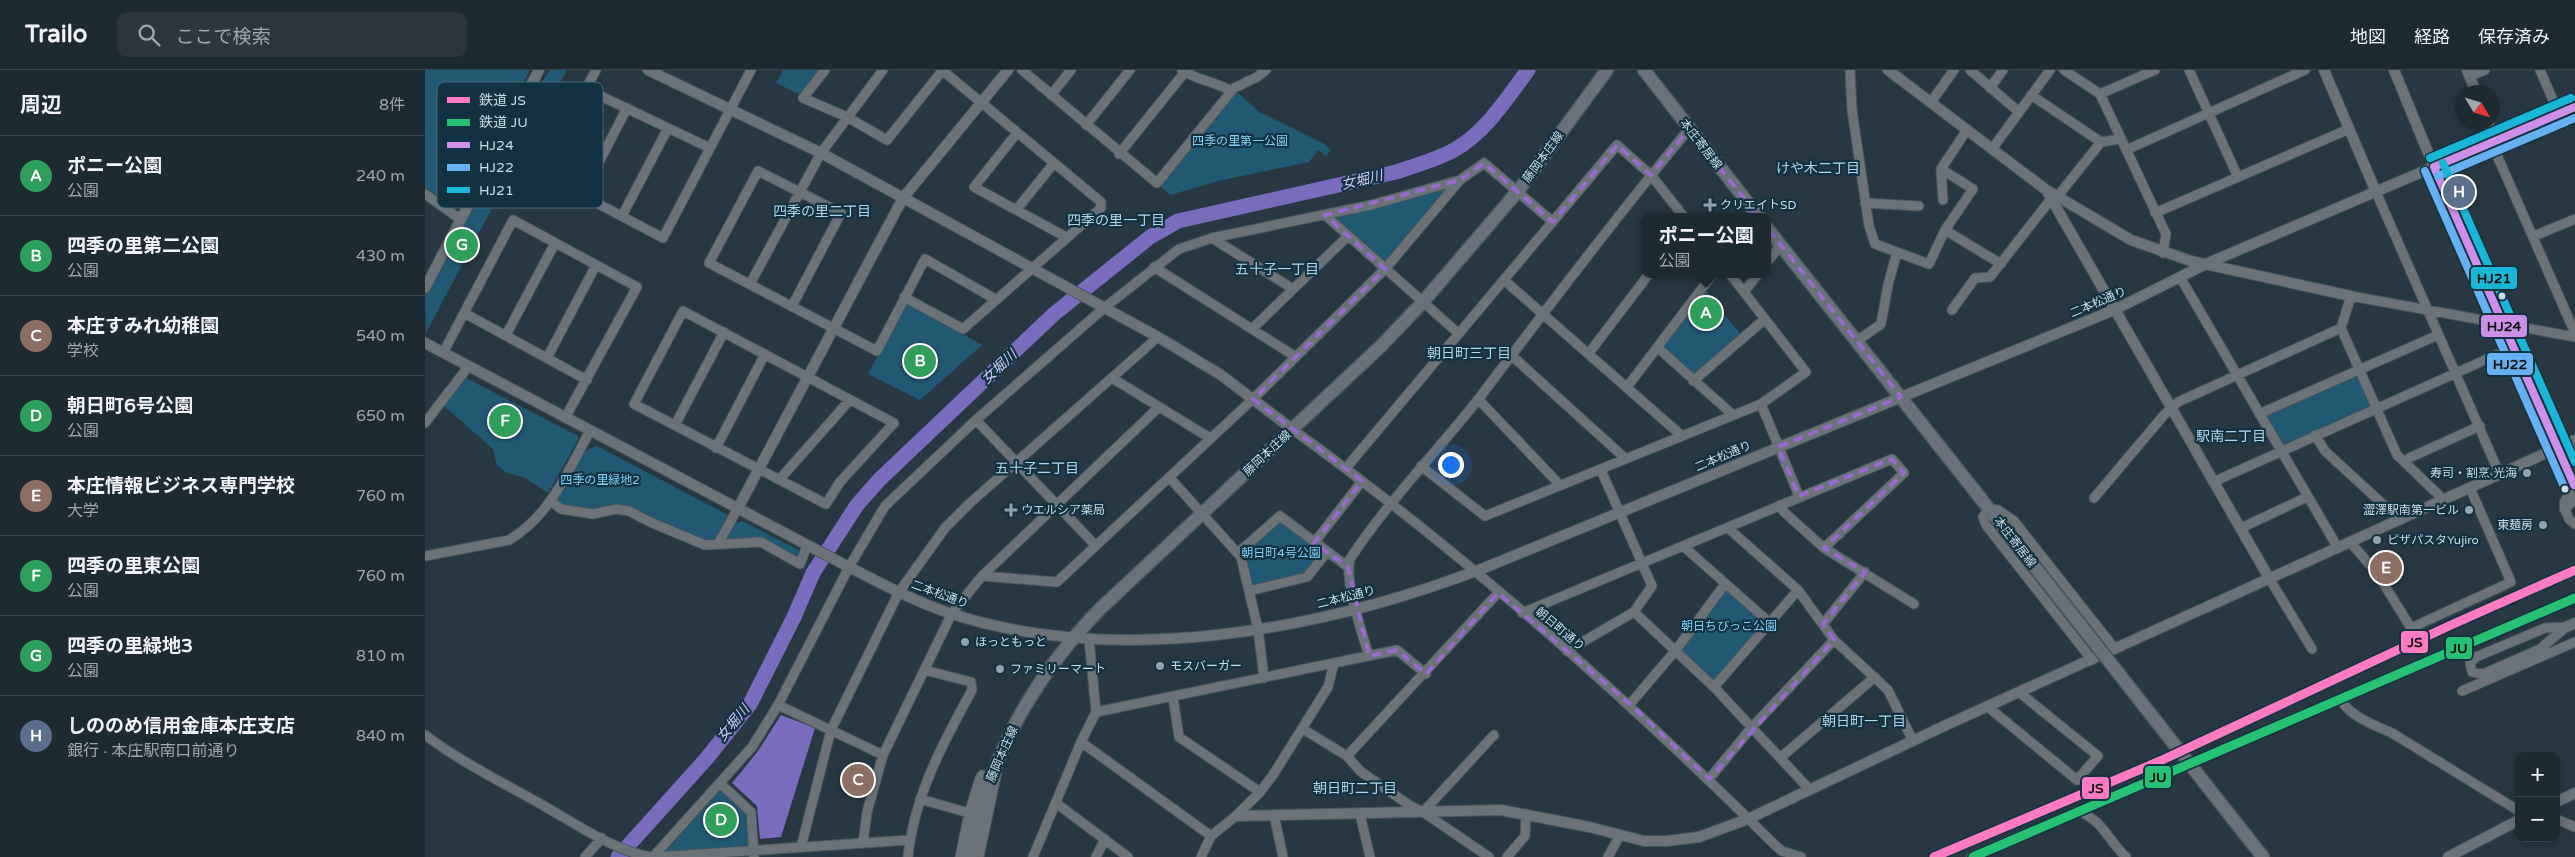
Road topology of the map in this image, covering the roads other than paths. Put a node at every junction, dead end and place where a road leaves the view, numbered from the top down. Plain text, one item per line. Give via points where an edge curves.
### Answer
1 (539, 70) edge
2 (596, 70) edge
3 (648, 70) edge
4 (750, 70) edge
5 (825, 70) edge
6 (883, 70) edge
7 (942, 70) edge
8 (1008, 70) edge
9 (1022, 70) edge
10 (1071, 70) edge
11 (1130, 70) edge
12 (1266, 70) edge
13 (1607, 70) edge
14 (1643, 70) edge
15 (1850, 70) edge
16 (1954, 70) edge
17 (1970, 70) edge
18 (2003, 70) edge
19 (2050, 70) edge
20 (2064, 70) edge
21 (2189, 70) edge
22 (2305, 70) edge
23 (2324, 70) edge
24 (2394, 70) edge
25 (2485, 70) edge
26 (2540, 70) edge
27 (1184, 71) edge
28 (1894, 71) edge
29 (2152, 71) edge
30 (2468, 73) edge
31 (533, 82) edge
32 (590, 82) edge
33 (2473, 85) edge
34 (1991, 88) junction
35 (1233, 90) junction
36 (2100, 94) junction
37 (1051, 95) junction
38 (2031, 96) junction
39 (603, 97) edge
40 (1931, 102) junction
41 (981, 103) junction
42 (627, 108) junction
43 (2574, 109) edge
44 (729, 110) junction
45 (2019, 112) junction
46 (2209, 113) junction
47 (2559, 114) junction
48 (847, 117) junction
49 (1086, 125) junction
50 (668, 128) junction
51 (1689, 129) junction
52 (1967, 130) junction
53 (2349, 130) junction
54 (2491, 130) edge
55 (1017, 133) junction
56 (2121, 139) junction
57 (2495, 141) junction
58 (2101, 142) junction
59 (710, 148) junction
60 (1992, 149) junction
61 (2126, 150) junction
62 (821, 153) junction
63 (603, 154) edge
64 (1119, 154) junction
65 (1054, 163) junction
66 (2434, 167) junction
67 (1941, 169) junction
68 (1651, 175) junction
69 (2238, 177) junction
70 (1460, 180) junction
71 (798, 191) junction
72 (1518, 191) junction
73 (2375, 192) junction
74 (425, 194) edge
75 (903, 198) junction
76 (2054, 198) junction
77 (1943, 200) dead end
78 (437, 203) edge
79 (1865, 203) junction
80 (603, 206) edge
81 (1919, 206) dead end
82 (445, 208) edge
83 (466, 208) edge
84 (1017, 209) junction
85 (1681, 213) edge
86 (1756, 213) edge
87 (2155, 213) junction
88 (1325, 215) junction
89 (622, 216) junction
90 (460, 219) junction
91 (2575, 219) edge
92 (1553, 222) junction
93 (1945, 230) junction
94 (1771, 233) edge
95 (1348, 236) junction
96 (2534, 236) junction
97 (1066, 237) junction
98 (1212, 238) junction
99 (555, 243) junction
100 (1781, 245) junction
101 (1897, 252) junction
102 (2163, 252) junction
103 (1771, 257) edge
104 (2208, 263) junction
105 (596, 264) junction
106 (2001, 264) junction
107 (1154, 267) junction
108 (1030, 268) junction
109 (1385, 269) junction
110 (2180, 277) junction
111 (1646, 278) edge
112 (1710, 278) edge
113 (1733, 278) edge
114 (1755, 278) edge
115 (1504, 280) junction
116 (750, 284) junction
117 (425, 288) edge
118 (1293, 289) junction
119 (1744, 292) junction
120 (2351, 296) junction
121 (904, 297) junction
122 (995, 299) junction
123 (1422, 303) junction
124 (792, 306) junction
125 (1102, 307) junction
126 (1952, 310) dead end
127 (2115, 310) junction
128 (2426, 310) junction
129 (1544, 313) junction
130 (466, 314) junction
131 (1765, 319) junction
132 (2505, 324) junction
133 (833, 328) junction
134 (2341, 328) junction
135 (1253, 329) junction
136 (724, 332) junction
137 (1458, 333) junction
138 (506, 335) junction
139 (2438, 335) junction
140 (2575, 335) edge
141 (1158, 337) junction
142 (1857, 340) junction
143 (425, 343) edge
144 (1657, 347) junction
145 (2514, 347) junction
146 (443, 353) junction
147 (1589, 353) junction
148 (765, 354) junction
149 (1511, 355) junction
150 (1296, 357) junction
151 (547, 358) junction
152 (468, 367) junction
153 (2360, 370) junction
154 (2457, 373) junction
155 (2237, 375) junction
156 (808, 377) junction
157 (1112, 378) junction
158 (587, 380) junction
159 (1693, 381) junction
160 (1627, 388) junction
161 (1901, 397) junction
162 (1253, 399) junction
163 (1478, 399) junction
164 (849, 400) junction
165 (1761, 404) junction
166 (1159, 406) junction
167 (2172, 407) junction
168 (2377, 408) junction
169 (2259, 414) junction
170 (1733, 415) junction
171 (565, 418) junction
172 (976, 420) junction
173 (425, 423) edge
174 (675, 425) junction
175 (2480, 426) junction
176 (1292, 429) junction
177 (590, 431) junction
178 (2315, 435) junction
179 (1682, 436) junction
180 (1210, 438) junction
181 (2575, 440) edge
182 (1778, 447) junction
183 (716, 448) junction
184 (2559, 448) junction
185 (2281, 450) junction
186 (1626, 459) junction
187 (1016, 462) junction
188 (2405, 463) junction
189 (1421, 466) junction
190 (1346, 468) junction
191 (758, 469) junction
192 (1601, 470) junction
193 (2501, 475) junction
194 (1169, 477) junction
195 (779, 480) junction
196 (1362, 481) junction
197 (2213, 482) junction
198 (1560, 485) junction
199 (2575, 485) edge
200 (2470, 488) junction
201 (1799, 496) junction
202 (2307, 497) junction
203 (2094, 498) dead end
204 (2575, 499) edge
205 (2444, 500) junction
206 (552, 502) junction
207 (1389, 503) junction
208 (1057, 505) junction
209 (1780, 505) junction
210 (738, 508) junction
211 (1989, 509) junction
212 (2565, 509) junction
213 (1620, 513) junction
214 (1201, 515) junction
215 (2399, 519) junction
216 (2575, 524) edge
217 (1728, 528) junction
218 (2241, 528) junction
219 (2350, 542) junction
220 (1314, 543) junction
221 (718, 544) junction
222 (1095, 545) junction
223 (809, 546) junction
224 (1683, 546) junction
225 (1824, 548) junction
226 (2337, 548) junction
227 (1238, 553) junction
228 (1327, 553) junction
229 (425, 556) edge
230 (1643, 564) junction
231 (1348, 567) junction
232 (849, 568) junction
233 (1473, 572) junction
234 (1865, 572) junction
235 (982, 576) junction
236 (2269, 578) junction
237 (1725, 584) junction
238 (1249, 590) junction
239 (1798, 590) junction
240 (899, 592) junction
241 (1498, 593) junction
242 (1914, 604) dead end
243 (1356, 608) junction
244 (1634, 612) junction
245 (1523, 613) junction
246 (952, 614) junction
247 (1769, 622) junction
248 (1823, 624) junction
249 (2571, 625) edge
250 (1258, 629) junction
251 (1073, 638) junction
252 (1089, 638) junction
253 (1834, 640) junction
254 (2575, 642) edge
255 (2115, 649) junction
256 (2312, 649) dead end
257 (1676, 650) junction
258 (1567, 651) junction
259 (1369, 656) junction
260 (2092, 660) junction
261 (1334, 663) junction
262 (924, 670) junction
263 (1426, 674) junction
264 (1875, 677) junction
265 (1264, 678) junction
266 (1714, 687) junction
267 (2462, 691) dead end
268 (2020, 693) junction
269 (1173, 697) junction
270 (2342, 702) dead end
271 (1630, 704) junction
272 (778, 705) junction
273 (1988, 707) junction
274 (1096, 712) junction
275 (1752, 727) junction
276 (1303, 729) junction
277 (831, 730) junction
278 (1493, 734) dead end
279 (425, 735) edge
280 (1913, 741) junction
281 (1081, 742) junction
282 (883, 755) junction
283 (1347, 756) junction
284 (1780, 758) junction
285 (993, 770) junction
286 (1709, 779) junction
287 (721, 784) junction
288 (1809, 790) junction
289 (1260, 792) junction
290 (2575, 793) edge
291 (920, 799) junction
292 (2560, 800) edge
293 (1056, 803) junction
294 (2515, 809) edge
295 (1423, 812) junction
296 (969, 813) junction
297 (1360, 814) junction
298 (1526, 814) junction
299 (1236, 816) junction
300 (1274, 816) junction
301 (1748, 819) junction
302 (2560, 821) edge
303 (2515, 822) edge
304 (2575, 827) edge
305 (1620, 835) junction
306 (1211, 836) junction
307 (605, 839) junction
308 (1105, 839) junction
309 (909, 840) junction
310 (863, 843) junction
311 (801, 847) junction
312 (754, 854) edge
313 (585, 857) edge
314 (653, 857) edge
315 (907, 857) edge
316 (960, 857) edge
317 (969, 857) edge
318 (979, 857) edge
319 (1033, 857) edge
320 (1096, 857) edge
321 (1128, 857) edge
322 (1201, 857) edge
323 (1283, 857) edge
324 (1370, 857) edge
325 (1489, 857) edge
326 (1507, 857) edge
327 (1608, 857) edge
328 (1801, 857) edge
329 (1971, 857) edge
330 (2126, 857) edge
331 (2263, 857) edge
332 (2448, 857) edge

1 - 31 street
2 - 32 street
3 - 44 street
4 - 44 street
5 - 48 street via 803,98
6 - 48 street
7 - 41 street
7 - 48 street via 887,140
8 - 41 street
9 - 37 street
10 - 37 street
11 - 49 street
12 - 35 street
13 - 72 main road, 藤岡本庄線
14 - 51 main road, 本庄寄居線
15 - 79 street
16 - 40 street
17 - 34 street
18 - 34 street
19 - 38 street
20 - 36 street
21 - 46 street
22 - 46 street
23 - 53 street
24 - 66 street
25 - 30 street
26 - 47 street
27 - 35 street
27 - 64 street
28 - 40 street
29 - 36 street
30 - 33 street
34 - 45 street
35 - 64 street via 1157,183
36 - 56 street
37 - 49 street
38 - 45 street
38 - 58 street
39 - 42 street
40 - 52 street
41 - 55 street
41 - 75 street
42 - 50 street
42 - 63 street
43 - 47 street, 二本松通り
44 - 59 street
44 - 62 street
45 - 60 street
46 - 61 street
46 - 69 street
47 - 57 street, 二本松通り
48 - 62 street
49 - 64 street
50 - 59 street
50 - 89 street
51 - 68 street
51 - 86 main road, 本庄寄居線
52 - 60 street
52 - 67 street
53 - 69 street
53 - 73 street
54 - 57 street
55 - 65 street
55 - 84 street via 974,186
56 - 58 street
56 - 61 street
57 - 66 street, 二本松通り
57 - 96 street via 2496,153
58 - 76 street
59 - 89 street via 663,238
60 - 76 street
61 - 87 street
62 - 71 street
62 - 75 street
65 - 84 street
65 - 97 street via 1101,202 1101,208
66 - 73 street, 二本松通り
66 - 132 street
67 - 77 street
67 - 93 street via 1973,189
68 - 85 street
68 - 92 street via 1617,145
68 - 129 street
69 - 87 street
70 - 72 street via 1484,163
70 - 88 street
70 - 109 street
71 - 116 street
71 - 116 street via 758,171 709,263
71 - 124 street via 841,213
72 - 92 street
72 - 123 main road, 藤岡本庄線
73 - 104 street, 二本松通り
73 - 128 street
74 - 78 street
75 - 108 street
75 - 133 street
76 - 102 street via 2124,237
76 - 106 street
76 - 127 street
79 - 81 street
79 - 101 street via 1875,244
80 - 89 street
82 - 90 street
83 - 90 street
84 - 97 street
87 - 102 street via 2166,234
88 - 95 street
88 - 98 street
90 - 117 street
91 - 96 street
92 - 115 street
93 - 101 street via 1929,264
93 - 106 street
94 - 100 main road, 本庄寄居線
95 - 109 street
95 - 118 street
96 - 140 street
97 - 108 street
98 - 107 street via 1179,249
98 - 118 street
99 - 105 street
99 - 130 street via 513,220
99 - 138 street
100 - 103 street
100 - 142 main road, 本庄寄居線
101 - 142 street via 1881,324
102 - 104 street
104 - 110 street, 二本松通り
104 - 120 street
105 - 151 street
105 - 158 street via 637,287
106 - 126 street via 1990,277 1975,278
107 - 125 street
107 - 135 street
108 - 122 street
108 - 125 street
109 - 123 street
109 - 150 street
110 - 127 street, 二本松通り
110 - 155 street
111 - 147 street
112 - 144 street
113 - 119 street
114 - 119 street
115 - 129 street
115 - 137 street
116 - 124 street
118 - 135 street
119 - 131 street
120 - 128 street
120 - 134 street
121 - 122 street via 963,329
121 - 122 street via 925,259
121 - 133 street via 877,351
123 - 137 street
123 - 176 main road, 藤岡本庄線
124 - 133 street
125 - 141 street
125 - 172 street
127 - 161 street, 二本松通り
127 - 167 street
128 - 132 street
128 - 139 street
129 - 147 street
129 - 149 street
130 - 138 street
130 - 146 street
131 - 159 street
131 - 165 street via 1806,372
132 - 140 street
132 - 145 street
133 - 156 street
134 - 153 street
134 - 155 street
135 - 150 street
136 - 148 street
136 - 174 street
136 - 174 street via 683,311 634,404
137 - 190 street
138 - 151 street
139 - 153 street
139 - 154 street
141 - 157 street
141 - 162 street via 1221,375
142 - 161 main road, 本庄寄居線
143 - 146 street, 二本松通り
144 - 159 street
144 - 160 street
145 - 154 street
145 - 184 street
146 - 152 street, 二本松通り
147 - 160 street
148 - 156 street
148 - 183 street
149 - 163 street
149 - 186 street
150 - 162 street
151 - 158 street
152 - 171 street, 二本松通り
152 - 173 street
153 - 168 street
153 - 169 street
154 - 168 street
154 - 175 street
155 - 167 street
155 - 169 street
156 - 164 street
156 - 191 street
157 - 166 street
157 - 187 street
158 - 171 street
159 - 170 street
160 - 179 street
161 - 182 street, 二本松通り
161 - 211 main road, 本庄寄居線
162 - 176 street
162 - 180 street
163 - 189 street
163 - 198 street
164 - 195 street
164 - 195 street via 894,423 840,482 826,504
165 - 170 street
165 - 182 street
166 - 180 street
166 - 208 street
167 - 197 street
167 - 203 street
168 - 178 street
168 - 188 street via 2397,455
169 - 185 street
170 - 179 street
171 - 177 street, 二本松通り
172 - 187 street
172 - 232 street via 885,506
174 - 183 street
175 - 188 street via 2409,458
175 - 193 street
176 - 190 street, 朝日町通り
176 - 214 main road, 藤岡本庄線
177 - 206 street
177 - 210 street, 二本松通り
178 - 185 street
178 - 215 street via 2325,451
179 - 186 street
180 - 194 street
181 - 184 street
182 - 201 street
182 - 213 street, 二本松通り
183 - 191 street
184 - 193 street
184 - 199 street
185 - 197 street
185 - 202 street
186 - 192 street
187 - 208 street
187 - 240 street via 945,528
188 - 205 street
189 - 198 street via 1485,516
189 - 207 street
190 - 196 street, 朝日町通り
191 - 195 street
191 - 210 street
192 - 198 street
192 - 213 street
193 - 200 street
194 - 214 street
194 - 222 street
196 - 207 street, 朝日町通り
196 - 220 street
197 - 218 street
199 - 212 street via 2565,502
200 - 205 street
200 - 219 street via 2511,582 2411,628 2377,574
201 - 209 street
201 - 225 street via 1892,459 1904,473
202 - 218 street
202 - 226 street
204 - 212 street
205 - 215 street
206 - 221 street via 561,509 593,514 629,510 705,545
206 - 229 street via 521,533 509,540
207 - 231 street via 1353,554
207 - 233 street, 朝日町通り
208 - 222 street
208 - 235 street
209 - 217 street
209 - 225 street
210 - 221 street
210 - 223 street, 二本松通り
211 - 255 street via 1998,510 2013,521
211 - 260 street via 1983,517 1987,525
211 - 331 main road, 本庄寄居線, bridge
212 - 216 street
213 - 230 street
213 - 233 street, 二本松通り
214 - 227 street
214 - 251 main road, 藤岡本庄線
215 - 219 street
217 - 224 street
217 - 239 street
218 - 236 street
219 - 226 street
220 - 227 street via 1280,516
220 - 228 street
221 - 223 street via 761,542 800,564
222 - 235 street via 1057,582
223 - 232 street, 二本松通り
224 - 230 street
224 - 237 street
225 - 234 street
226 - 236 street
227 - 238 street
228 - 231 street
228 - 238 street via 1307,577
230 - 244 street via 1652,586
230 - 245 street
231 - 243 street
232 - 240 street, 二本松通り
232 - 272 street
233 - 241 street, 朝日町通り
233 - 243 street, 二本松通り via 1394,599
234 - 242 street
234 - 248 street
235 - 246 street
236 - 255 street
236 - 256 street
237 - 247 street
237 - 257 street
238 - 250 street
239 - 247 street
239 - 248 street
240 - 246 street, 二本松通り
240 - 277 street
241 - 245 street, 朝日町通り
241 - 263 street
243 - 250 street, 二本松通り
243 - 259 street
244 - 257 street
244 - 258 street
245 - 258 street, 朝日町通り
246 - 251 street, 二本松通り via 1012,629
246 - 262 street
247 - 266 street
248 - 253 street
249 - 249 street via 2540,649 2483,674 2472,672 2470,663 2476,657 2545,628
250 - 252 street, 二本松通り via 1163,639
250 - 265 street
251 - 252 street, 二本松通り
251 - 285 main road, 藤岡本庄線 via 1022,710
252 - 274 street
253 - 264 street
253 - 275 street
254 - 267 street
255 - 260 street
257 - 266 street
257 - 271 street
258 - 271 street, 朝日町通り
259 - 261 street
259 - 263 street via 1397,650
260 - 268 street
261 - 265 street
261 - 276 street via 1328,687
262 - 282 street
262 - 291 street via 971,682 972,690 934,761
263 - 283 street
264 - 280 street via 1889,690
264 - 284 street
265 - 269 street
266 - 275 street
268 - 273 street
268 - 273 street via 2098,756 2077,780
269 - 274 street
269 - 289 street via 1179,737
270 - 294 street via 2380,729
271 - 286 street, 朝日町通り
272 - 277 street
272 - 287 street via 752,747
273 - 280 street
274 - 281 street
275 - 284 street
275 - 286 street
276 - 283 street
276 - 289 street
277 - 282 street
277 - 311 street
278 - 295 street
279 - 307 street via 456,758
280 - 288 street
281 - 293 street
281 - 306 street
282 - 310 street via 867,812
283 - 295 street via 1360,771
284 - 288 street
285 - 296 street via 980,778
285 - 317 main road, 藤岡本庄線 via 978,814
285 - 318 street via 998,773
286 - 301 street, 朝日町通り
287 - 312 street via 751,812
287 - 314 street
288 - 301 street
289 - 299 street
290 - 292 street
291 - 296 street
291 - 309 street
293 - 308 street
293 - 319 street
295 - 297 street
295 - 298 street via 1501,810
295 - 325 street
296 - 316 street
297 - 300 street
297 - 324 street
298 - 305 street
298 - 326 street via 1525,836
299 - 300 street
299 - 306 street
300 - 323 street
301 - 305 street via 1699,837 1644,841
301 - 328 street, 朝日町通り via 1782,852
302 - 304 street
303 - 332 street
305 - 327 street
306 - 322 street
307 - 313 street
307 - 314 street
308 - 320 street
308 - 321 street
309 - 310 street
309 - 315 street
310 - 311 street
311 - 312 street
312 - 314 street
329 - 330 street via 2079,811 2103,827 2112,843

